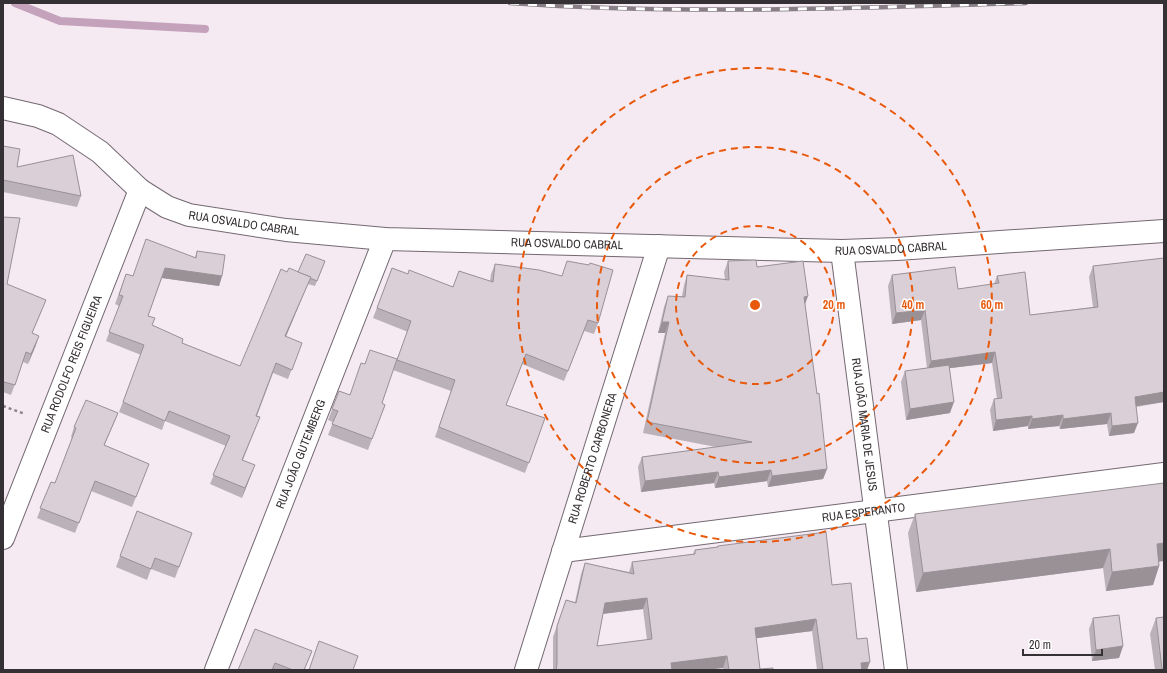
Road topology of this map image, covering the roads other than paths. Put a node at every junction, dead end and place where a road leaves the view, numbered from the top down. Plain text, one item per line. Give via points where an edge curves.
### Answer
1 (3, 108) edge
2 (140, 190) junction
3 (1164, 231) edge
4 (385, 239) junction
5 (659, 246) junction
6 (842, 251) junction
7 (1164, 474) edge
8 (876, 511) junction
9 (3, 538) edge
10 (563, 551) junction
11 (216, 670) edge
12 (526, 670) edge
13 (896, 670) edge

1 - 2 street, RUA OSVALDO CABRAL via 38,116 58,124 100,152
2 - 4 street, RUA OSVALDO CABRAL via 167,207 189,215 286,230
2 - 9 street, RUA RODOLFO REIS FIGUEIRA
3 - 6 street, RUA OSVALDO CABRAL
4 - 5 street, RUA OSVALDO CABRAL
4 - 11 street, RUA JOÃO GUTEMBERG
5 - 6 street, RUA OSVALDO CABRAL
5 - 10 street, RUA ROBERTO CARBONERA
6 - 8 street, RUA JOÃO MARIA DE JESUS
7 - 8 street, RUA ESPERANTO
8 - 10 street, RUA ESPERANTO
8 - 13 street, RUA JOÃO MARIA DE JESUS
10 - 12 street, RUA ROBERTO CARBONERA

